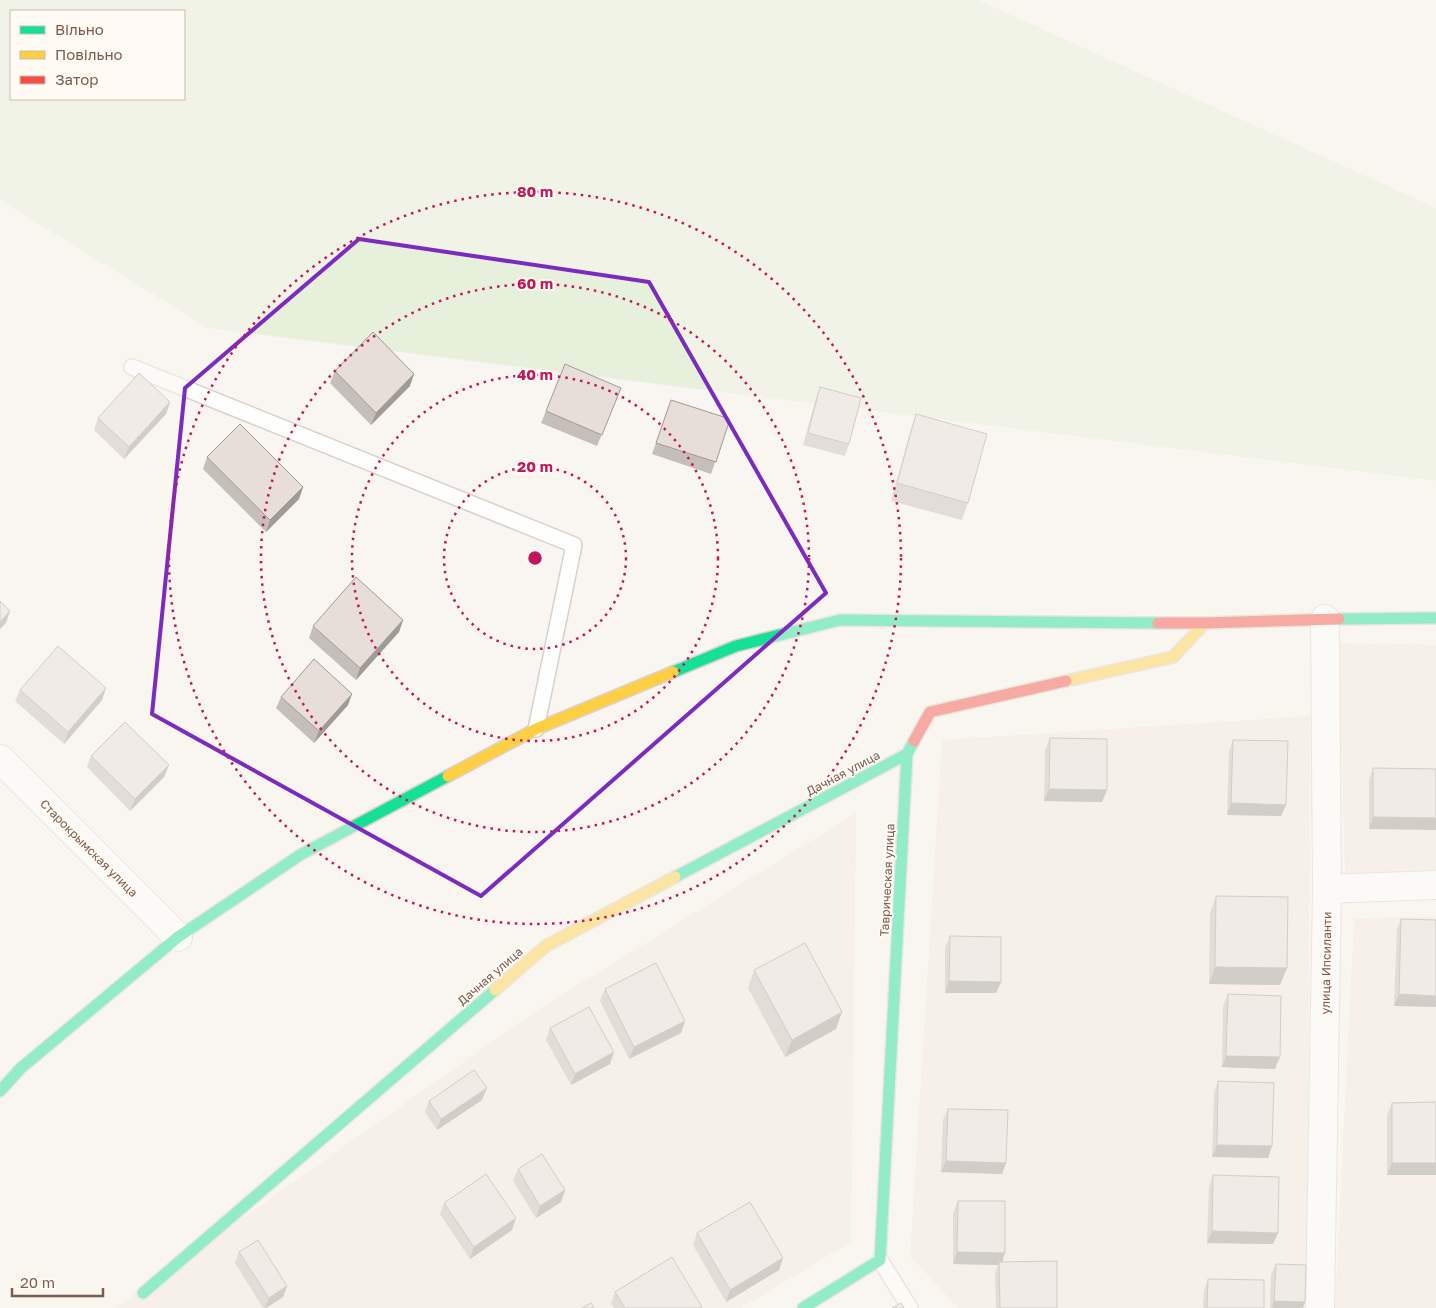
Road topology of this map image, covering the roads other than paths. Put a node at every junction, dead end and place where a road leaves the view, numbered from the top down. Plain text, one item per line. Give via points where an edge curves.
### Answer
1 (132, 367) dead end
2 (1436, 618) edge
3 (1326, 619) junction
4 (1205, 622) junction
5 (536, 730) junction
6 (907, 754) junction
7 (0, 760) edge
8 (1436, 885) edge
9 (1327, 888) junction
10 (178, 937) junction
11 (0, 1091) edge
12 (880, 1260) junction
13 (143, 1293) dead end
14 (804, 1308) edge
15 (910, 1308) edge
16 (1320, 1308) edge

1 - 5 lane via 574,545
2 - 3 street
3 - 4 street
3 - 9 street, улица Ипсиланти
4 - 5 street via 840,620 736,646
4 - 6 street, Таврическая улица via 1173,657 930,712
5 - 10 street via 300,855
6 - 12 street, Таврическая улица
6 - 13 street, Дачная улица via 546,946
7 - 10 street, Старокрымская улица
8 - 9 street
9 - 16 street, улица Ипсиланти
10 - 11 street via 21,1068
12 - 14 street
12 - 15 lane

